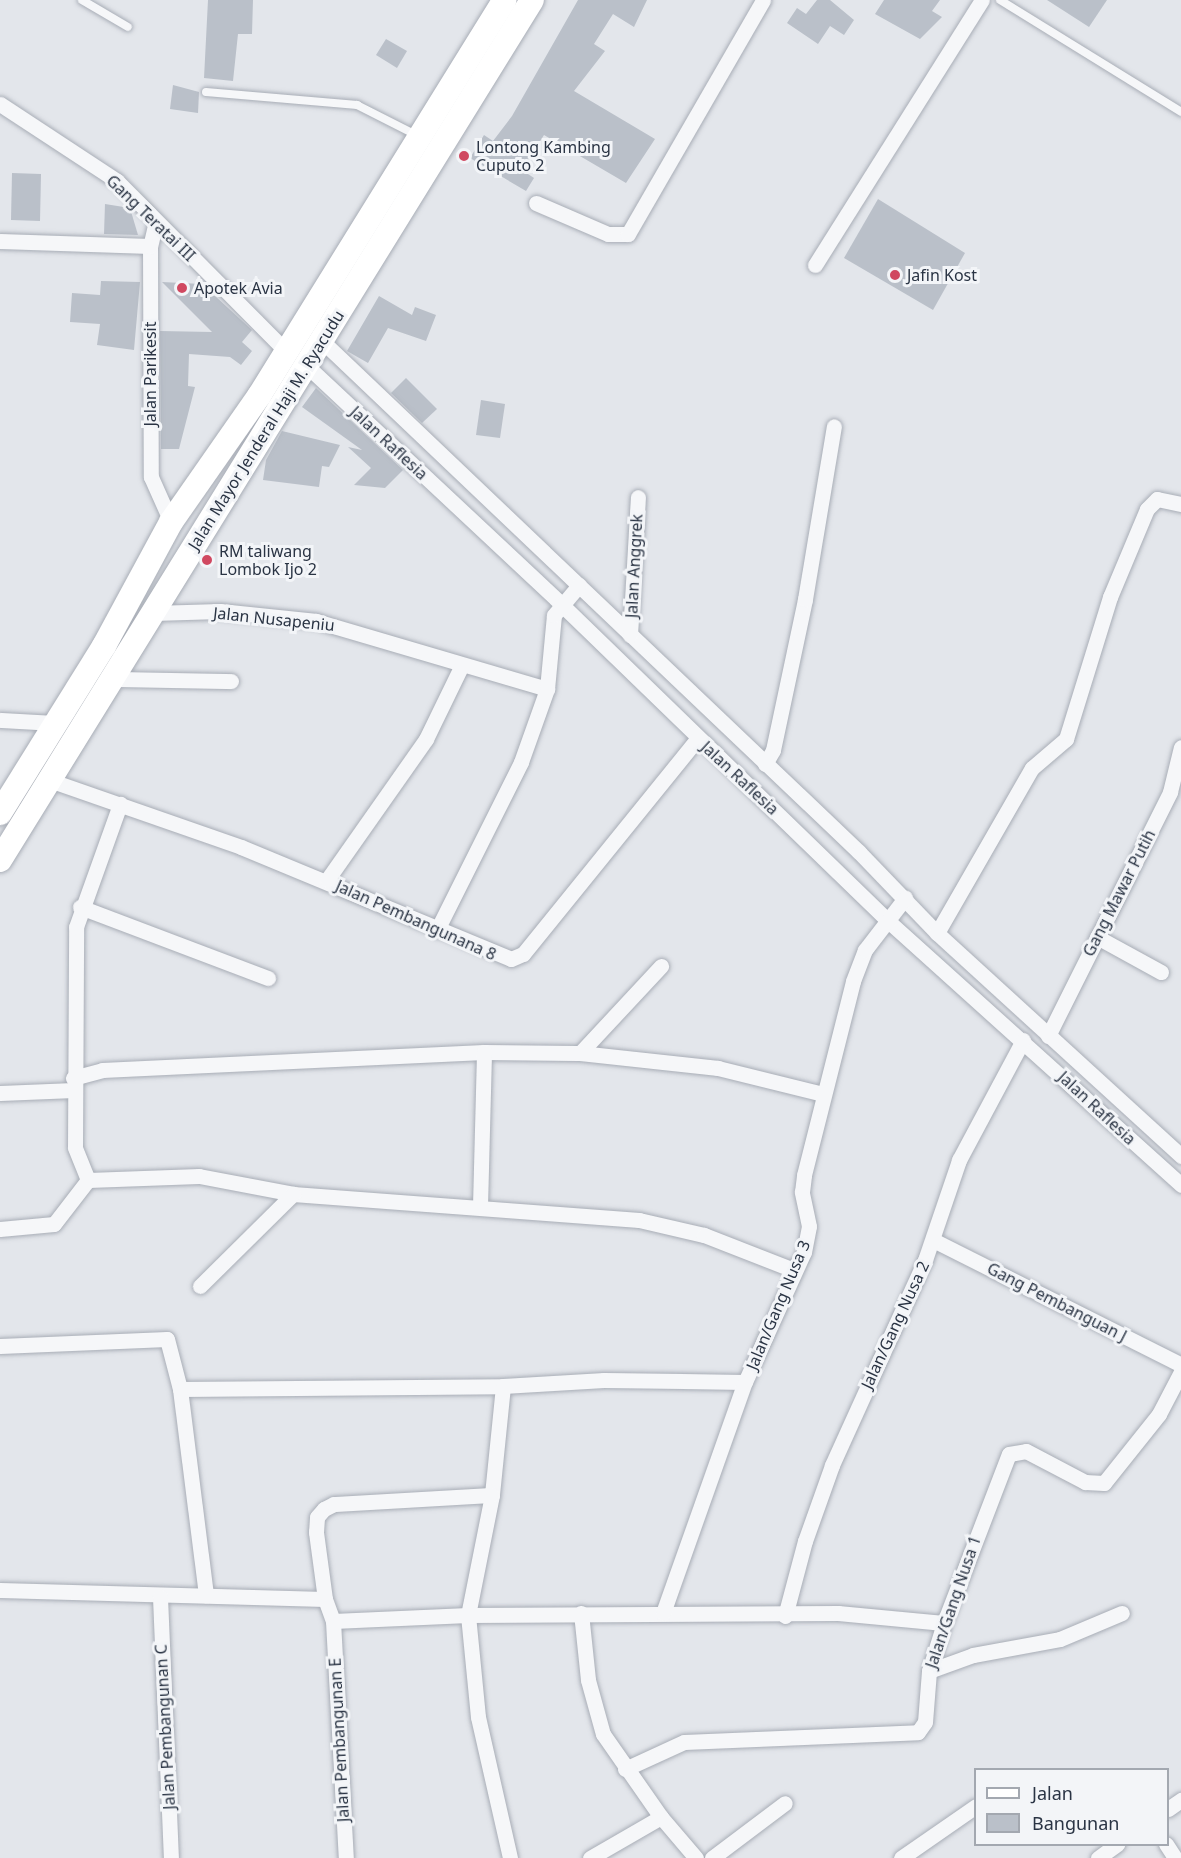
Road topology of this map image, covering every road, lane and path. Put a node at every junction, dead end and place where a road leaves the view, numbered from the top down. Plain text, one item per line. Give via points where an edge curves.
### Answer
1 (82, 0) edge
2 (506, 0) edge
3 (532, 0) edge
4 (763, 0) edge
5 (982, 0) edge
6 (1000, 0) edge
7 (128, 27) dead end
8 (206, 92) dead end
9 (0, 104) edge
10 (1181, 112) edge
11 (420, 138) junction
12 (536, 203) dead end
13 (156, 221) junction
14 (0, 241) edge
15 (150, 246) junction
16 (815, 265) dead end
17 (304, 348) junction
18 (834, 426) dead end
19 (638, 497) dead end
20 (1181, 504) edge
21 (171, 522) junction
22 (578, 587) junction
23 (562, 602) junction
24 (150, 617) junction
25 (630, 635) junction
26 (104, 646) junction
27 (462, 665) junction
28 (111, 679) junction
29 (231, 681) dead end
30 (548, 689) junction
31 (0, 720) edge
32 (65, 724) junction
33 (698, 738) junction
34 (1181, 747) edge
35 (765, 764) junction
36 (49, 780) junction
37 (120, 804) junction
38 (0, 813) edge
39 (0, 861) edge
40 (327, 880) junction
41 (904, 900) junction
42 (80, 907) junction
43 (889, 918) junction
44 (437, 930) junction
45 (937, 933) junction
46 (1097, 937) junction
47 (661, 966) dead end
48 (1161, 972) dead end
49 (268, 978) dead end
50 (1002, 1007) junction
51 (1048, 1036) junction
52 (1023, 1040) junction
53 (484, 1052) junction
54 (580, 1053) junction
55 (74, 1084) junction
56 (0, 1093) edge
57 (823, 1094) junction
58 (1181, 1156) edge
59 (88, 1180) junction
60 (1181, 1185) edge
61 (293, 1194) junction
62 (480, 1206) junction
63 (0, 1229) edge
64 (933, 1240) junction
65 (794, 1270) junction
66 (200, 1287) dead end
67 (0, 1346) edge
68 (1181, 1365) edge
69 (1181, 1372) edge
70 (745, 1382) junction
71 (503, 1386) junction
72 (180, 1389) junction
73 (492, 1495) junction
74 (0, 1590) edge
75 (206, 1595) junction
76 (160, 1597) junction
77 (325, 1599) junction
78 (663, 1612) junction
79 (581, 1613) junction
80 (1122, 1613) dead end
81 (468, 1615) junction
82 (786, 1616) junction
83 (333, 1621) junction
84 (944, 1623) junction
85 (929, 1671) junction
86 (625, 1769) junction
87 (785, 1803) dead end
88 (974, 1807) edge
89 (661, 1817) junction
90 (1116, 1846) edge
91 (171, 1858) edge
92 (346, 1858) edge
93 (510, 1858) edge
94 (590, 1858) edge
95 (696, 1858) edge
96 (711, 1858) edge
97 (901, 1858) edge
98 (1098, 1858) edge

1 - 7 lane
2 - 11 main road, Jalan Mayor Jenderal Haji M. Ryacudu
3 - 17 main road, Jalan Mayor Jenderal Haji M. Ryacudu
4 - 12 street via 628,234 608,234
5 - 16 street
6 - 10 lane
8 - 11 lane via 357,105
9 - 13 street, Gang Teratai III via 117,182
11 - 17 main road, Jalan Mayor Jenderal Haji M. Ryacudu
13 - 15 street, Jalan Parikesit
13 - 17 street, Gang Teratai III
14 - 15 street
15 - 21 street, Jalan Parikesit via 151,477
17 - 21 main road, Jalan Mayor Jenderal Haji M. Ryacudu
17 - 22 street, Jalan Raflesia
17 - 23 street, Jalan Raflesia
17 - 24 main road, Jalan Mayor Jenderal Haji M. Ryacudu
18 - 35 street via 805,599 773,750
19 - 25 street, Jalan Anggrek
20 - 45 street via 1157,500 1147,509 1110,597 1066,739 1032,768
21 - 26 main road, Jalan Mayor Jenderal Haji M. Ryacudu
22 - 23 street
22 - 25 street, Jalan Raflesia
23 - 30 street via 550,642
23 - 33 street, Jalan Raflesia
24 - 26 main road via 136,628 116,659 107,657
24 - 27 street, Jalan Nusapeniu via 220,611 316,621
24 - 28 main road, Jalan Mayor Jenderal Haji M. Ryacudu
25 - 35 street, Jalan Raflesia
26 - 32 main road, Jalan Mayor Jenderal Haji M. Ryacudu
27 - 30 street, Jalan Nusapeniu
27 - 40 street via 426,739
28 - 29 street
28 - 32 main road, Jalan Mayor Jenderal Haji M. Ryacudu
30 - 44 street via 521,762
31 - 32 street
32 - 36 main road, Jalan Mayor Jenderal Haji M. Ryacudu
32 - 38 main road, Jalan Mayor Jenderal Haji M. Ryacudu
33 - 43 street, Jalan Raflesia
33 - 44 street, Jalan Pembangunana 8 via 524,954 502,959
34 - 46 street, Gang Mawar Putih via 1170,792
35 - 41 street, Jalan Raflesia
36 - 37 street, Jalan Pembangunana 8
36 - 39 main road, Jalan Mayor Jenderal Haji M. Ryacudu
37 - 40 street, Jalan Pembangunana 8
37 - 42 street
40 - 44 street, Jalan Pembangunana 8
41 - 43 street, Jalan/Gang Nusa 3
41 - 45 street, Jalan Raflesia
42 - 49 street
42 - 55 street
43 - 50 street, Jalan Raflesia
43 - 57 street, Jalan/Gang Nusa 3 via 865,950 853,981
45 - 50 street, Jalan Raflesia
46 - 48 street
46 - 51 street, Gang Mawar Putih
47 - 54 street
50 - 51 street, Jalan Raflesia
50 - 52 street, Jalan Raflesia
51 - 58 street, Jalan Raflesia
52 - 60 street, Jalan Raflesia
52 - 64 street, Jalan/Gang Nusa 2 via 959,1160
53 - 54 street
53 - 55 street via 102,1070
53 - 62 street
54 - 57 street via 718,1068
55 - 56 street
55 - 59 street via 75,1147
57 - 65 street, Jalan/Gang Nusa 3 via 802,1192 808,1235
59 - 61 street via 199,1176
59 - 63 street via 54,1224
61 - 62 street
61 - 66 street
62 - 65 street via 639,1220 704,1235
64 - 68 street, Gang Pembanguan J
64 - 82 street, Jalan/Gang Nusa 2 via 832,1465 805,1541
65 - 70 street, Jalan/Gang Nusa 3
67 - 72 street via 166,1339
69 - 84 street, Jalan/Gang Nusa 1 via 1159,1414 1104,1483 1085,1482 1026,1451 1009,1454
70 - 71 street via 604,1380
70 - 78 street, Jalan/Gang Nusa 3
71 - 72 street
71 - 73 street
72 - 75 street
73 - 77 street, Jalan Pembangunan E via 334,1504 324,1509 317,1517 316,1532
73 - 81 street
74 - 76 street
75 - 76 street
75 - 77 street
76 - 91 street, Jalan Pembangunan C
77 - 83 street, Jalan Pembangunan E
78 - 79 street
78 - 82 street
79 - 81 street
79 - 86 street via 588,1680 598,1721
80 - 85 street via 1060,1639 973,1655
81 - 83 street
81 - 93 street via 478,1717
82 - 84 street via 838,1612
83 - 92 street, Jalan Pembangunan E
84 - 85 street, Jalan/Gang Nusa 1
85 - 86 street, Jalan/Gang Nusa 1 via 925,1722 918,1732 684,1742
86 - 89 street
87 - 96 street
88 - 97 street
89 - 94 street
89 - 95 street
90 - 98 street

